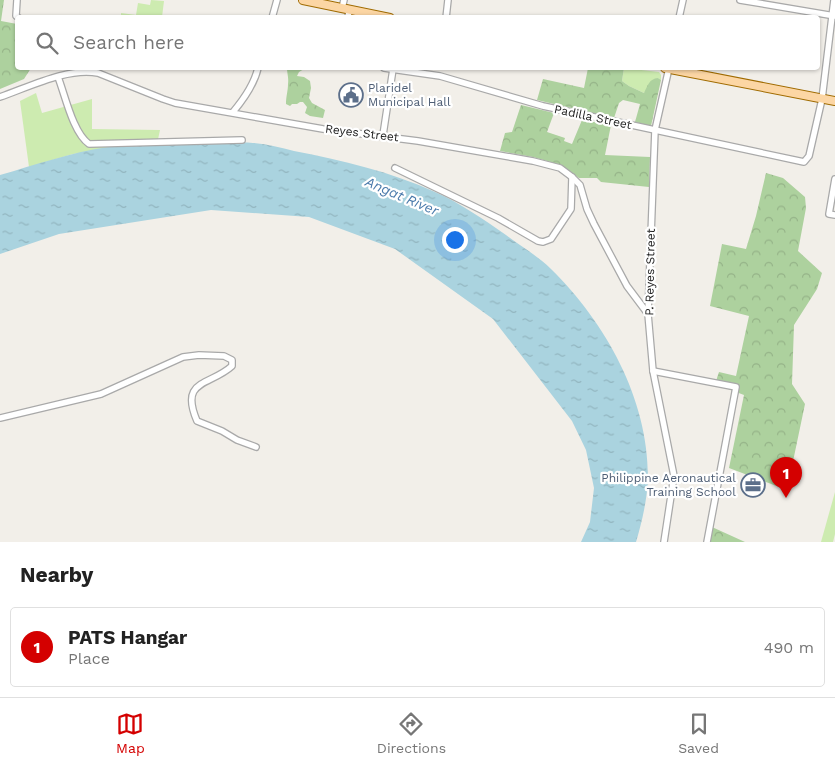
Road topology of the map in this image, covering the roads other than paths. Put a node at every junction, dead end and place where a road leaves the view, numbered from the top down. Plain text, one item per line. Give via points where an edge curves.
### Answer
1 (17, 0) edge
2 (277, 0) edge
3 (303, 0) edge
4 (448, 0) edge
5 (683, 0) edge
6 (740, 0) edge
7 (834, 0) edge
8 (346, 9) edge
9 (18, 15) edge
10 (273, 15) edge
11 (375, 15) edge
12 (446, 15) edge
13 (680, 15) edge
14 (834, 16) edge
15 (258, 70) edge
16 (393, 70) edge
17 (422, 70) edge
18 (667, 70) edge
19 (677, 70) edge
20 (58, 77) junction
21 (0, 97) edge
22 (822, 98) junction
23 (835, 101) edge
24 (233, 112) junction
25 (655, 130) junction
26 (383, 135) junction
27 (242, 140) dead end
28 (395, 168) dead end
29 (572, 177) junction
30 (835, 179) edge
31 (835, 215) edge
32 (648, 314) junction
33 (653, 371) junction
34 (1, 416) edge
35 (256, 448) dead end
36 (664, 542) edge
37 (707, 542) edge

1 - 9 street
2 - 10 street
3 - 8 main road
4 - 12 street
5 - 13 street
6 - 14 street
7 - 14 street
8 - 11 main road
14 - 22 street
15 - 24 street via 256,78
16 - 26 street
17 - 25 street, Padilla Street via 542,106
18 - 25 street, P. Reyes Street
19 - 22 main road
20 - 21 street, Reyes Street
20 - 24 street, Reyes Street via 87,70 162,100
20 - 27 street via 78,132 88,144
22 - 23 main road
22 - 25 street, Padilla Street via 809,156 804,162
24 - 26 street, Reyes Street via 323,129
25 - 32 street, P. Reyes Street
26 - 29 street, Reyes Street via 533,161 560,168
28 - 29 street via 543,242 551,239 571,208
29 - 32 street via 580,186 594,224 627,286
30 - 31 street via 828,214
32 - 33 street, P. Reyes Street
33 - 36 street, P. Reyes Street via 674,476
33 - 37 street via 736,387
34 - 35 street via 101,394 183,357 224,356 232,360 232,366 199,384 191,407 197,421

